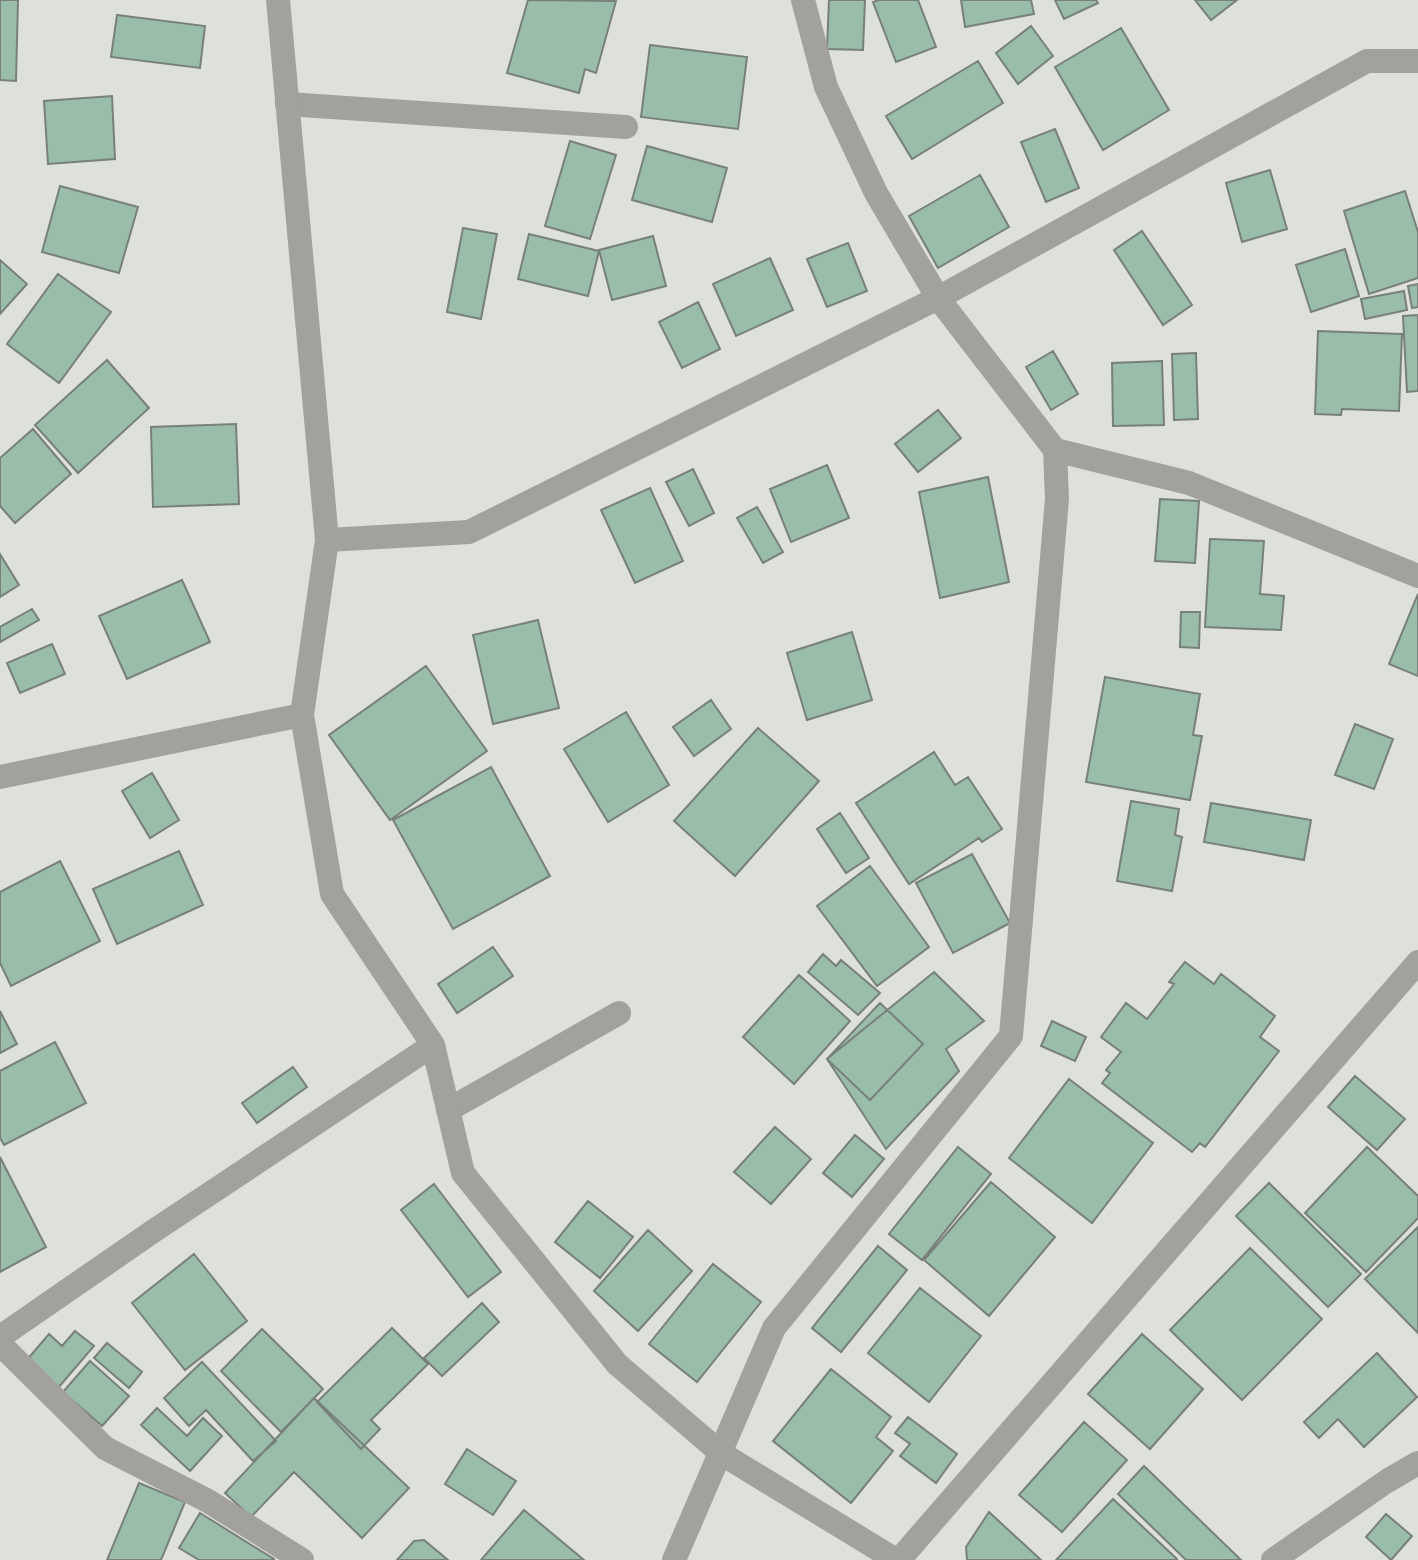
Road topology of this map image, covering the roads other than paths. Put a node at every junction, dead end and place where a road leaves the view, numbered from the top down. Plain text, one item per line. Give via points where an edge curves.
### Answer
1 (278, 0) edge
2 (803, 0) edge
3 (1418, 61) edge
4 (287, 104) junction
5 (626, 127) dead end
6 (938, 298) junction
7 (1055, 450) junction
8 (327, 540) junction
9 (1418, 576) edge
10 (302, 715) junction
11 (0, 777) edge
12 (1418, 962) edge
13 (619, 1013) dead end
14 (433, 1045) junction
15 (448, 1110) junction
16 (0, 1337) edge
17 (0, 1344) edge
18 (722, 1454) junction
19 (1418, 1463) edge
20 (302, 1560) edge
21 (674, 1560) edge
22 (898, 1560) edge
23 (1273, 1560) edge

1 - 4 street
2 - 6 street via 826,87 876,193
3 - 6 street via 1367,61
4 - 5 street
4 - 8 street
6 - 7 street
6 - 8 street via 469,532
7 - 9 street via 1189,483
7 - 18 street via 1057,499 1011,1036 774,1328
8 - 10 street
10 - 11 street
10 - 14 street via 332,894
12 - 22 street
13 - 15 street
14 - 15 street
14 - 16 street
15 - 18 street via 463,1173 617,1364
17 - 20 street via 105,1448 208,1501
18 - 21 street
18 - 22 street
19 - 23 street

